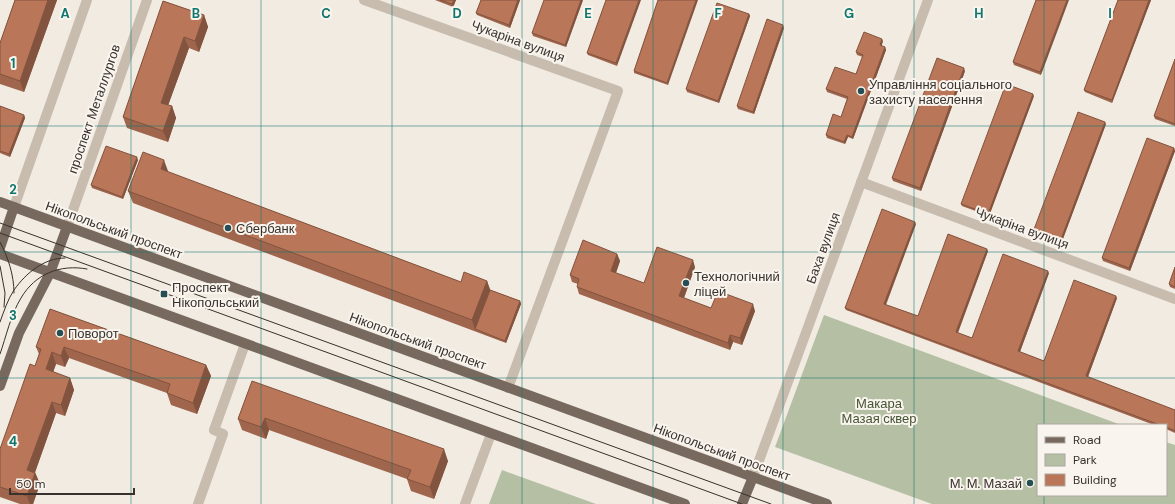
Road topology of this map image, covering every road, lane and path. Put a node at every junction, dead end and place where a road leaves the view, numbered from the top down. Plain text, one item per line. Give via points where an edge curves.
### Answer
1 (87, 0) edge
2 (147, 0) edge
3 (364, 0) edge
4 (928, 0) edge
5 (861, 182) junction
6 (0, 202) edge
7 (14, 207) junction
8 (67, 227) junction
9 (0, 248) edge
10 (0, 254) edge
11 (50, 273) junction
12 (1175, 299) edge
13 (245, 344) junction
14 (0, 386) edge
15 (508, 388) junction
16 (492, 434) junction
17 (752, 477) junction
18 (198, 504) edge
19 (465, 504) edge
20 (684, 504) edge
21 (742, 504) edge
22 (828, 504) edge

1 - 7 street
2 - 8 street, проспект Металлургов
3 - 15 street, Чукаріна вулиця via 618,91
4 - 5 street, Баха вулиця
5 - 12 street, Чукаріна вулиця
5 - 17 street, Баха вулиця
6 - 7 main road, Нікопольський проспект
7 - 8 main road, Нікопольський проспект
7 - 9 main road
8 - 11 main road
8 - 15 main road, Нікопольський проспект
10 - 11 main road
11 - 13 main road
11 - 14 main road via 19,333
13 - 16 main road
13 - 18 street via 214,430 223,434
15 - 17 main road, Нікопольський проспект
16 - 19 street
16 - 20 main road
17 - 21 main road, Баха вулиця
17 - 22 main road, Нікопольський проспект

